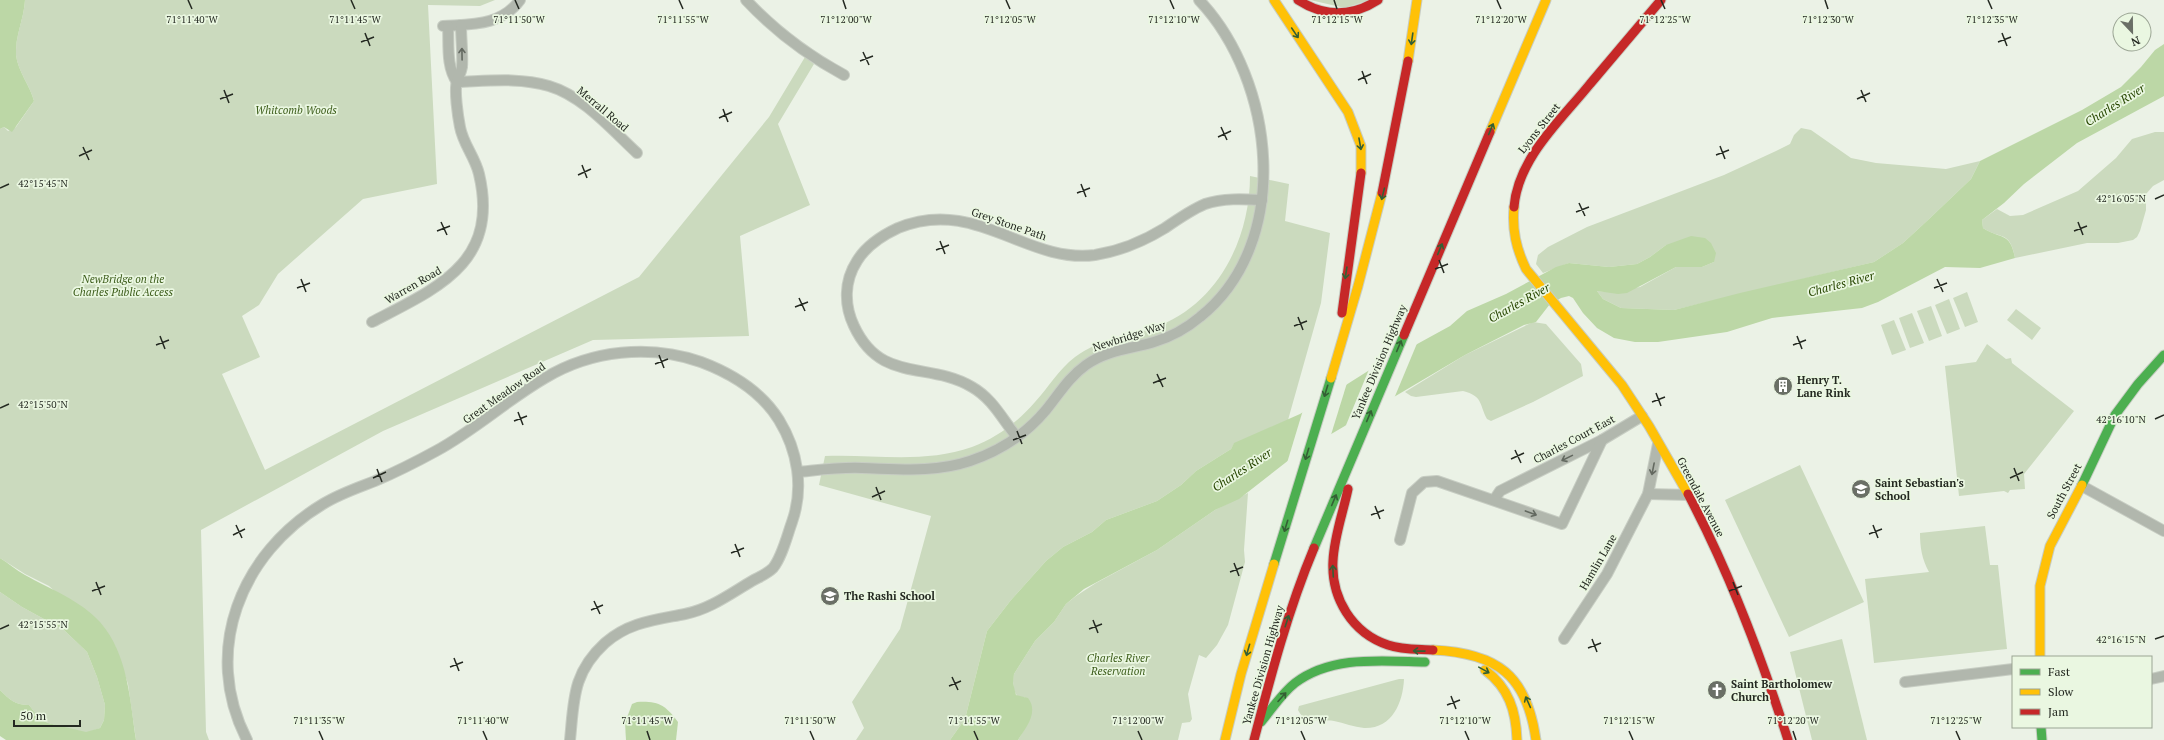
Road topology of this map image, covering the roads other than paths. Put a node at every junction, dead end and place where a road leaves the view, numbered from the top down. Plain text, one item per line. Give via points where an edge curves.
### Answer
1 (520, 0) edge
2 (746, 0) edge
3 (1199, 0) edge
4 (1274, 0) edge
5 (1298, 0) edge
6 (1378, 0) edge
7 (1417, 0) edge
8 (1546, 0) edge
9 (1661, 0) edge
10 (461, 25) junction
11 (844, 75) dead end
12 (457, 82) junction
13 (636, 152) dead end
14 (1262, 200) junction
15 (1545, 291) joint
16 (372, 322) dead end
17 (1340, 344) junction
18 (2164, 355) edge
19 (1642, 416) junction
20 (1017, 437) junction
21 (1602, 440) junction
22 (1658, 444) junction
23 (1354, 451) junction
24 (798, 472) junction
25 (2082, 486) junction
26 (1648, 494) junction
27 (1689, 494) junction
28 (1494, 500) junction
29 (2164, 531) edge
30 (1400, 540) dead end
31 (1564, 639) dead end
32 (2040, 656) edge
33 (1436, 662) dead end
34 (1457, 662) dead end
35 (2012, 669) edge
36 (2164, 676) edge
37 (2152, 679) edge
38 (1905, 682) dead end
39 (1257, 726) junction
40 (2041, 728) edge
41 (247, 740) edge
42 (570, 740) edge
43 (1225, 740) edge
44 (1254, 740) edge
45 (1516, 740) edge
46 (1536, 740) edge
47 (1788, 740) edge
48 (2042, 740) edge

1 - 10 street via 507,14 496,20
2 - 11 street via 790,41
3 - 14 street, Newbridge Way via 1228,38 1248,82 1260,134
4 -> 17 main road via 1348,112 1361,146 1361,177 1344,288
5 - 6 main road via 1317,10 1338,14 1359,10
7 -> 17 main road, Yankee Division Highway via 1409,64 1389,166 1370,244
23 -> 8 main road, Yankee Division Highway
9 - 15 main road, Lyons Street via 1543,141 1524,169 1515,193 1512,222 1517,248 1529,273
12 -> 10 street, Warren Road via 462,66
10 - 12 street, Warren Road via 445,26 450,65
12 - 13 street, Merrall Road via 514,80 556,88 587,108
12 - 16 street, Warren Road via 460,128 477,167 481,184 482,218 477,240 467,259 445,282
14 - 20 street, Newbridge Way via 1249,251 1234,278 1214,304 1194,322 1170,336 1110,352 1090,362 1072,377 1044,412
14 - 20 street, Grey Stone Path via 1226,200 1204,205 1139,241 1116,250 1089,256 1056,252 982,225 946,220 902,226 887,233 869,247 852,269 847,298 851,318 863,341 894,366 948,377 975,388 997,408
15 - 19 main road, Greendale Avenue via 1604,362
17 -> 43 main road, Yankee Division Highway via 1241,677
18 - 25 main road, South Street via 2115,415
19 - 21 street, Charles Court East
19 - 22 main road, Greendale Avenue
20 - 24 street, Newbridge Way via 977,459 940,468 848,468
21 -> 28 street, Charles Court East via 1500,491
28 -> 21 street via 1562,524
22 -> 26 street, Hamlin Lane
22 - 27 main road, Greendale Avenue
39 -> 23 main road, Yankee Division Highway via 1293,602
46 -> 23 main road via 1532,712 1524,694 1509,674 1494,662 1466,652 1394,648 1367,635 1345,611 1334,585 1333,555
24 - 41 street, Great Meadow Road via 791,442 769,405 750,387 716,368 677,355 645,352 601,356 562,369 538,382 481,424 439,450 321,505 290,529 270,550 244,589 228,636 230,692
24 - 42 street, Great Meadow Road via 798,495 794,516 772,569 711,606 690,613 636,623 604,644 589,661 576,687 571,709
25 - 29 street
25 - 32 main road, South Street via 2045,558 2040,586
26 - 27 street
26 - 31 street, Hamlin Lane via 1607,574
27 - 47 main road, Greendale Avenue via 1746,618 1772,687
28 - 30 street via 1437,481 1424,482 1412,493
39 -> 33 main road via 1294,684 1321,668 1349,662
34 -> 45 main road via 1480,668 1499,681 1512,701 1517,729
35 - 38 street
36 - 37 street
39 - 44 main road, Yankee Division Highway
40 - 48 main road

